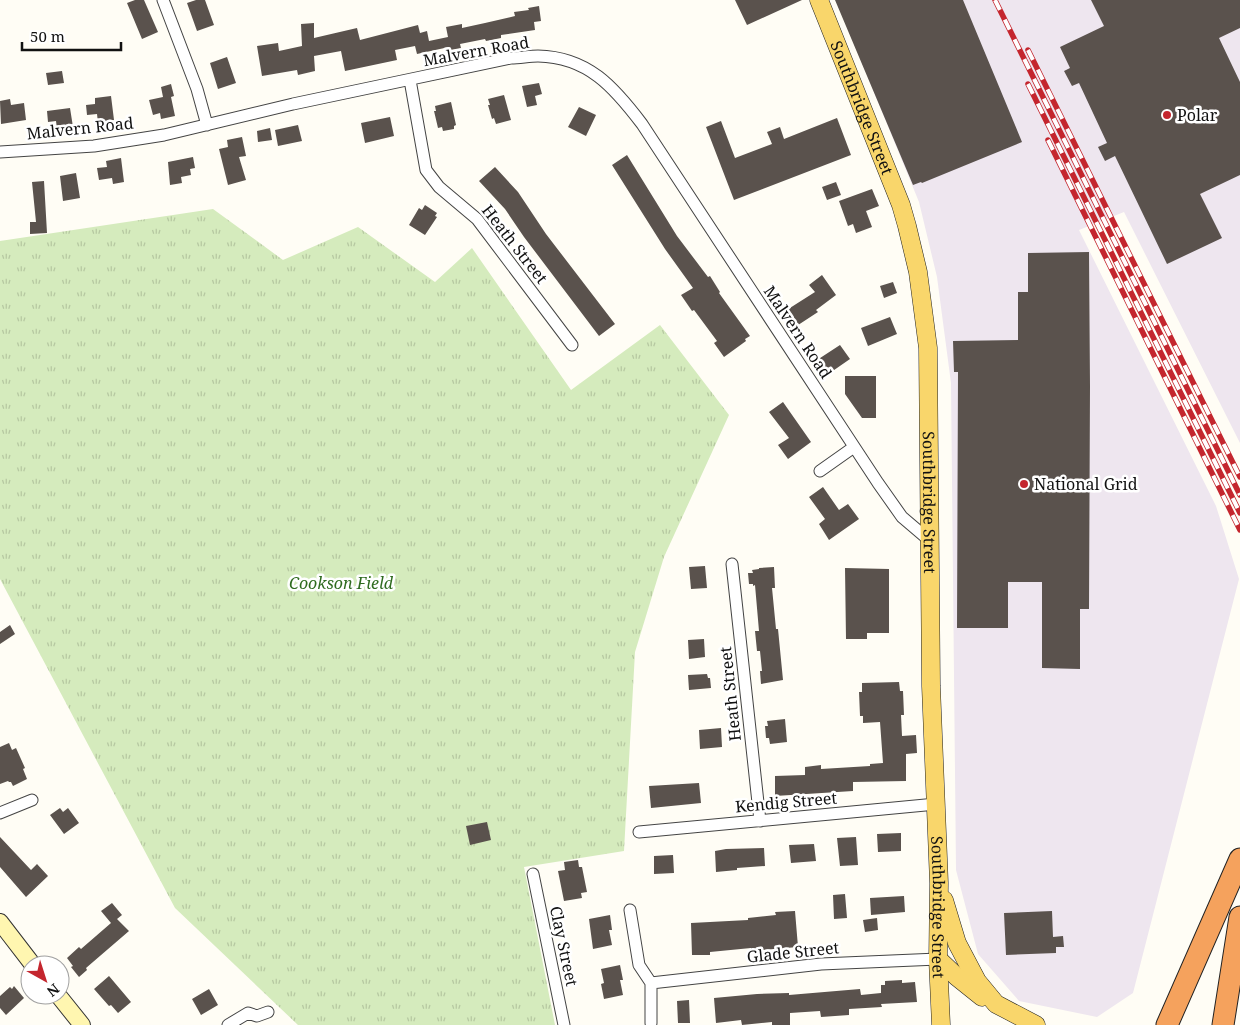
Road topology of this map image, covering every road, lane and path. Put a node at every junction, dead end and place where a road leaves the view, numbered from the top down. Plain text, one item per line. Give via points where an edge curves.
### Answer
1 (163, 0) edge
2 (819, 0) edge
3 (410, 80) junction
4 (207, 125) junction
5 (0, 152) edge
6 (572, 345) dead end
7 (854, 447) junction
8 (820, 471) dead end
9 (929, 540) junction
10 (732, 564) dead end
11 (32, 800) dead end
12 (936, 804) junction
13 (0, 813) edge
14 (760, 821) junction
15 (639, 832) dead end
16 (1240, 859) edge
17 (533, 874) dead end
18 (939, 883) junction
19 (630, 910) dead end
20 (1240, 917) edge
21 (0, 922) edge
22 (25, 955) edge
23 (938, 959) junction
24 (651, 984) junction
25 (996, 1004) junction
26 (66, 1005) edge
27 (268, 1012) dead end
28 (651, 1023) dead end
29 (82, 1025) edge
30 (228, 1025) edge
31 (564, 1025) edge
32 (941, 1025) edge
33 (1036, 1025) edge
34 (1167, 1025) edge
35 (1224, 1025) edge

1 - 4 street via 197,89
2 - 9 main road, Southbridge Street via 901,204 918,272 928,348
3 - 4 street, Malvern Road
3 - 6 street, Heath Street via 426,170 439,187 477,219
3 - 7 street, Malvern Road via 510,58 538,56 568,61 592,71 609,84 642,124
4 - 5 street, Malvern Road via 94,146
7 - 8 street
7 - 9 street, Malvern Road via 902,517
9 - 12 main road, Southbridge Street
10 - 14 street, Heath Street
11 - 13 street
12 - 14 street, Kendig Street
12 - 18 main road, Southbridge Street
14 - 15 street, Kendig Street
16 - 34 highway
17 - 31 street, Clay Street
18 - 23 main road, Southbridge Street
18 - 25 main road via 957,943 977,981
19 - 24 street via 639,965
20 - 35 highway
21 - 22 street
23 - 24 street, Glade Street via 821,964
23 - 25 main road via 981,996
23 - 32 main road, Southbridge Street
24 - 28 street
25 - 33 main road
26 - 29 street
27 - 30 street via 257,1016 248,1013

